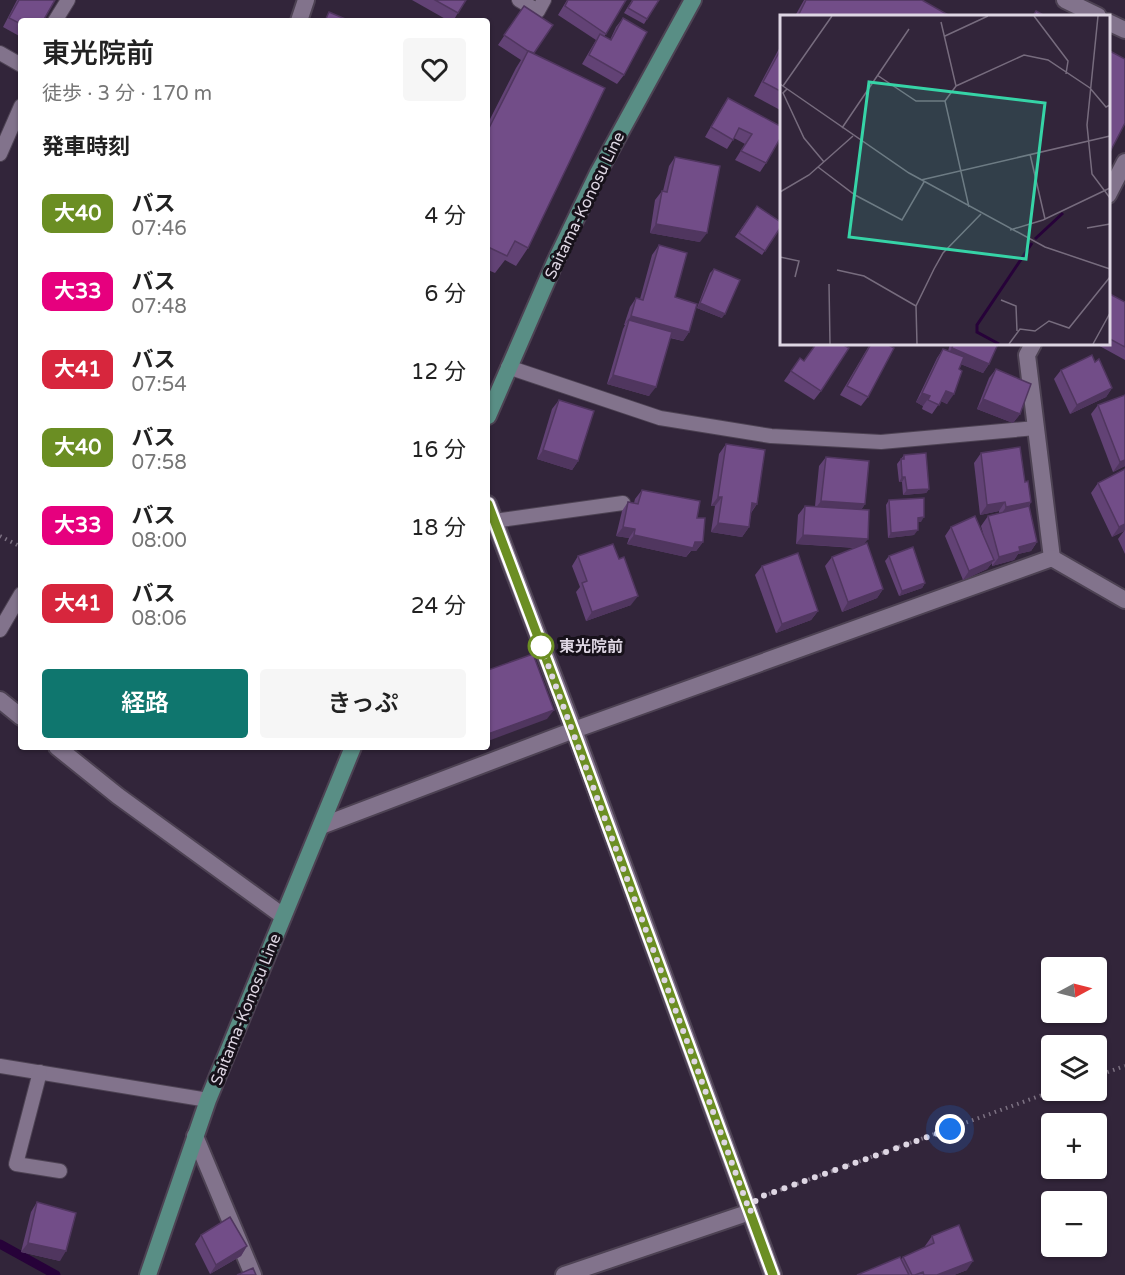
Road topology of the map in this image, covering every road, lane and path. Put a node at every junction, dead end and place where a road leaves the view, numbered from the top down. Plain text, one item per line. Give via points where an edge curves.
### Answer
1 (68, 0) edge
2 (306, 0) edge
3 (519, 0) edge
4 (544, 0) edge
5 (693, 0) edge
6 (1065, 0) edge
7 (1096, 15) edge
8 (57, 18) edge
9 (300, 18) edge
10 (1110, 23) edge
11 (1125, 30) edge
12 (0, 53) edge
13 (18, 63) edge
14 (18, 113) edge
15 (0, 154) edge
16 (1125, 162) edge
17 (1110, 191) edge
18 (1032, 345) edge
19 (508, 367) junction
20 (490, 411) edge
21 (1036, 428) junction
22 (623, 503) dead end
23 (490, 509) edge
24 (494, 520) junction
25 (0, 536) edge
26 (18, 545) edge
27 (1052, 558) junction
28 (18, 599) edge
29 (1125, 600) edge
30 (0, 630) edge
31 (0, 700) edge
32 (18, 715) edge
33 (573, 730) junction
34 (61, 750) edge
35 (352, 750) edge
36 (321, 826) junction
37 (283, 916) junction
38 (0, 1066) edge
39 (1125, 1066) edge
40 (40, 1072) junction
41 (1107, 1072) edge
42 (1041, 1095) edge
43 (208, 1100) junction
44 (195, 1136) junction
45 (60, 1171) dead end
46 (750, 1212) junction
47 (148, 1275) edge
48 (253, 1275) edge
49 (564, 1275) edge
50 (773, 1275) edge

1 - 8 lane
2 - 9 street
3 - 4 lane via 538,11
5 - 19 main road, Saitama-Konosu Line via 598,173
6 - 7 street
10 - 11 street
12 - 13 lane
14 - 15 lane
16 - 17 street
18 - 21 street via 1027,355
19 - 20 main road, Saitama-Konosu Line
19 - 21 lane via 660,418 771,436 881,442
21 - 27 street
22 - 24 lane
23 - 24 street
24 - 33 street
25 - 26 path
27 - 29 street
27 - 33 street
28 - 30 lane
31 - 32 street
33 - 36 street
33 - 46 street
34 - 37 street
35 - 36 main road, Saitama-Konosu Line
36 - 37 main road, Saitama-Konosu Line
37 - 43 main road, Saitama-Konosu Line
38 - 40 lane
39 - 41 path
40 - 43 lane
40 - 45 lane via 16,1164
42 - 46 path via 757,1198
43 - 44 main road, Saitama-Konosu Line
44 - 47 main road, Saitama-Konosu Line
44 - 48 street
46 - 49 street
46 - 50 street

